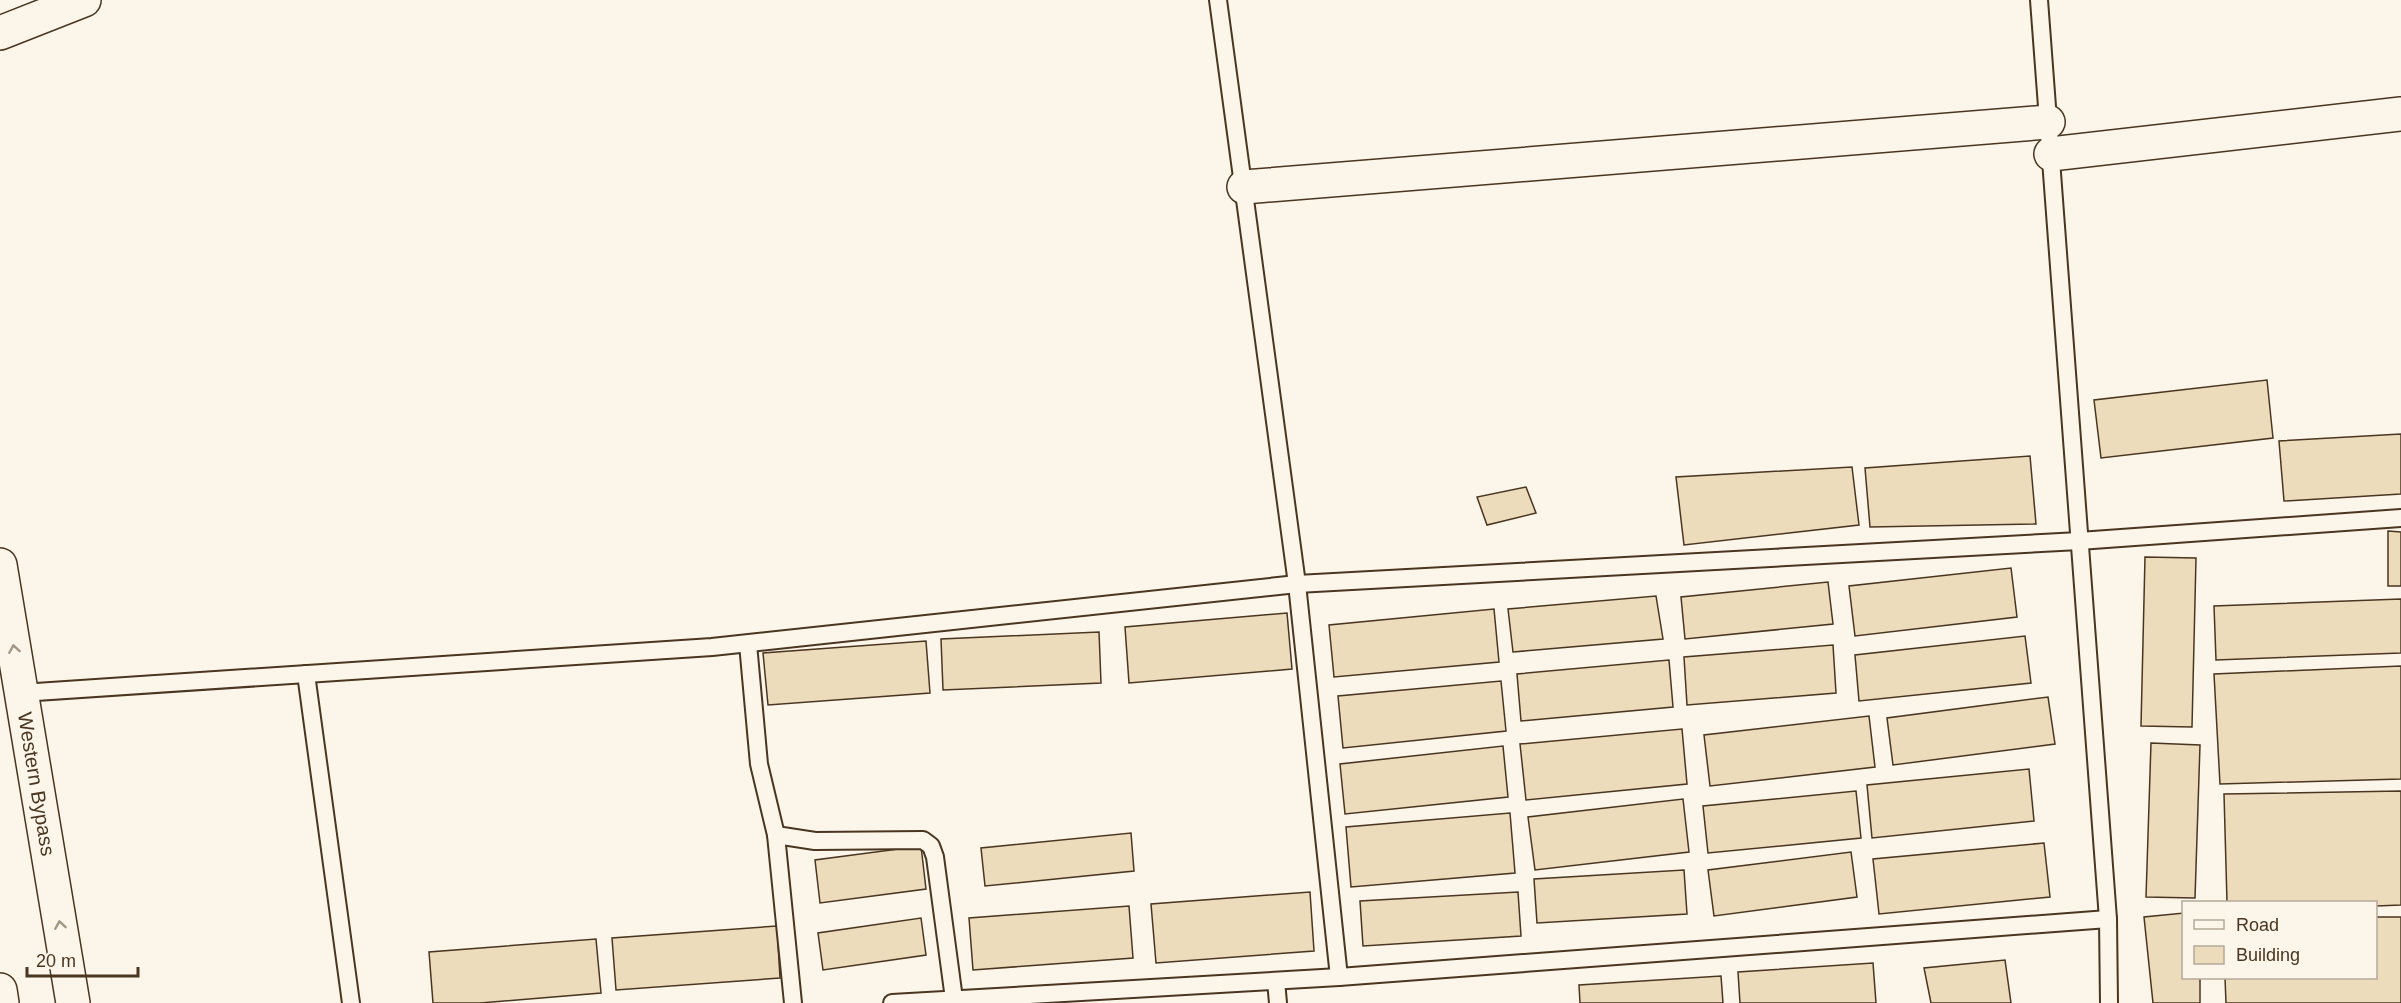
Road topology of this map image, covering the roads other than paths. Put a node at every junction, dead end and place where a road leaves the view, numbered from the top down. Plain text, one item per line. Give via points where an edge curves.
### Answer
1 (84, 0) edge
2 (1218, 0) edge
3 (2039, 0) edge
4 (0, 33) edge
5 (2401, 114) edge
6 (2050, 138) junction
7 (1244, 187) junction
8 (2401, 518) edge
9 (2079, 541) junction
10 (0, 565) edge
11 (1297, 584) junction
12 (748, 644) junction
13 (306, 674) junction
14 (21, 693) junction
15 (776, 835) junction
16 (2108, 919) junction
17 (1339, 977) junction
18 (1276, 981) junction
19 (0, 990) edge
20 (954, 999) junction
21 (2, 1003) edge
22 (73, 1003) edge
23 (351, 1003) edge
24 (793, 1003) edge
25 (892, 1003) edge
26 (1278, 1003) edge
27 (2109, 1003) edge

1 - 4 street
2 - 7 lane
3 - 6 lane
5 - 6 street
6 - 7 street
6 - 9 lane
7 - 11 lane
8 - 9 lane
9 - 11 lane
9 - 16 lane
14 -> 10 street, Western Bypass
11 - 12 lane
11 - 17 lane
12 - 13 lane
12 - 15 lane via 759,764
13 - 14 lane
13 - 23 lane
22 -> 14 street, Western Bypass
15 - 20 lane via 814,841 923,840 931,846 936,857
15 - 24 lane
16 - 17 lane
16 - 27 lane
17 - 18 lane
18 - 20 lane
18 - 26 lane
19 - 21 street
20 - 25 lane

